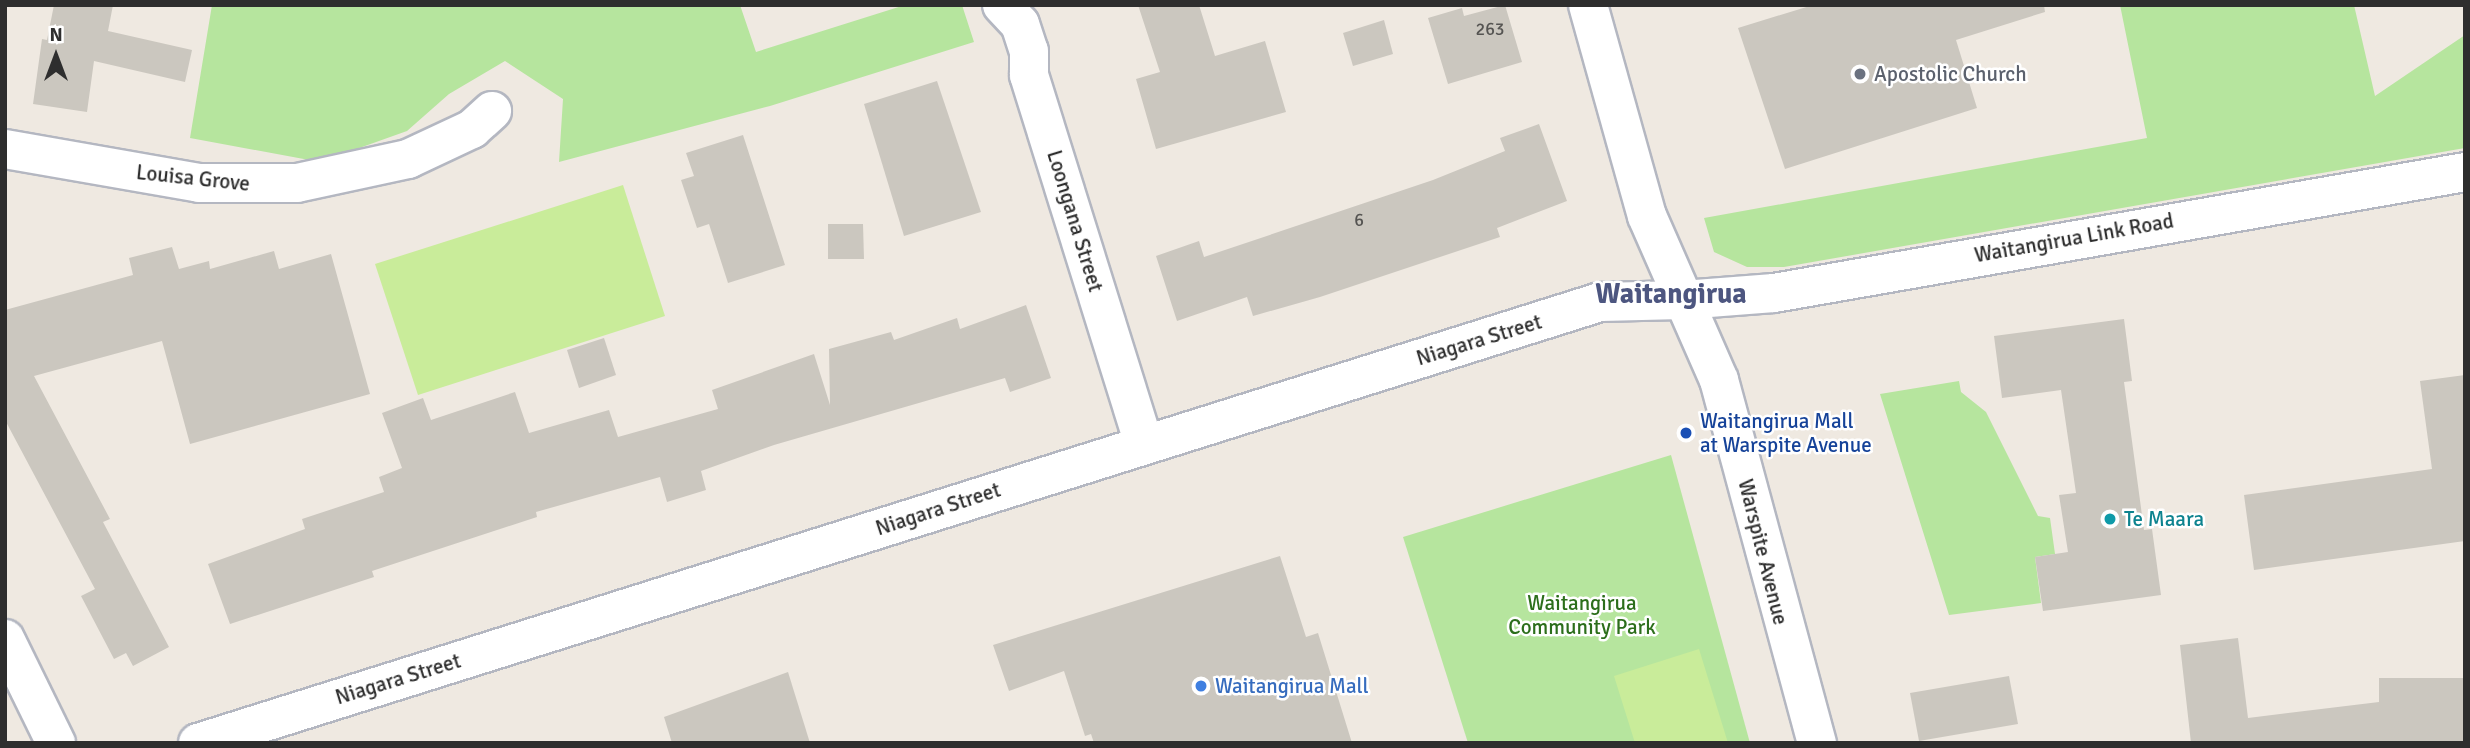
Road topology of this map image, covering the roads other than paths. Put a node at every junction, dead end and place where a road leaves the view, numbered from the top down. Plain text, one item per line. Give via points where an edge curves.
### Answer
1 (1002, 5) edge
2 (1588, 5) edge
3 (492, 111) dead end
4 (5, 149) edge
5 (2465, 172) edge
6 (1683, 300) junction
7 (1143, 442) junction
8 (5, 639) edge
9 (56, 743) edge
10 (198, 743) edge
11 (1817, 743) edge

1 - 7 street, Loongana Street via 1023,33 1029,75
2 - 6 street, Warspite Avenue via 1647,216
3 - 4 street, Louisa Grove via 472,129 408,159 297,183 199,183
5 - 6 street, Waitangirua Link Road via 1774,293
6 - 7 street, Niagara Street via 1601,302
6 - 11 street, Warspite Avenue via 1719,380
7 - 10 street, Niagara Street
8 - 9 street

